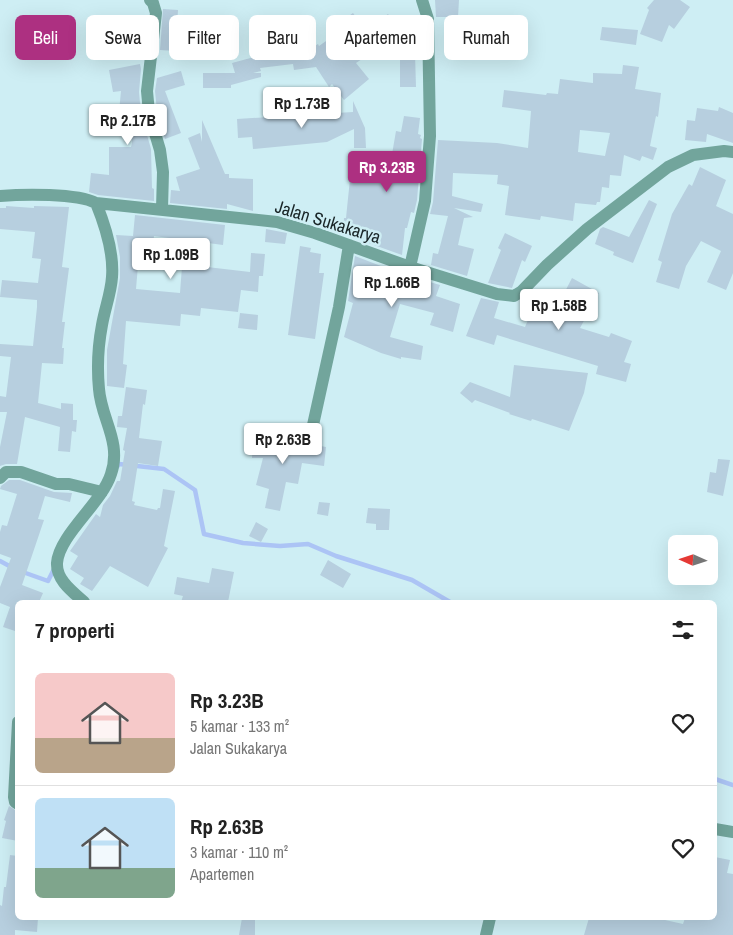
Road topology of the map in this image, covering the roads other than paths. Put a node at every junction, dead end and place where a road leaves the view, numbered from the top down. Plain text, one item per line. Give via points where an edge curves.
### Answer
1 (150, 0) edge
2 (422, 0) edge
3 (733, 152) edge
4 (0, 196) edge
5 (96, 203) junction
6 (162, 209) junction
7 (349, 244) junction
8 (410, 267) junction
9 (310, 434) dead end
10 (0, 478) edge
11 (102, 492) junction
12 (71, 597) edge
13 (15, 778) edge
14 (15, 802) edge
15 (717, 829) edge
16 (733, 832) edge
17 (490, 920) edge
18 (486, 935) edge

1 - 6 street via 156,13 146,91 160,150
2 - 8 street via 428,19 430,136 425,201
3 - 8 street, Jalan Sukakarya via 693,155 668,167 587,229 518,295 497,294
4 - 5 street, Jalan Sukakarya via 81,197
5 - 6 street, Jalan Sukakarya
5 - 11 street via 110,250 112,274 97,370 99,394 114,444 114,462
6 - 7 street, Jalan Sukakarya via 277,222
7 - 8 street, Jalan Sukakarya
7 - 9 street via 337,316
10 - 11 street via 6,472 21,472 56,484
11 - 12 street via 60,549 57,571
13 - 14 street
15 - 16 street
17 - 18 street

